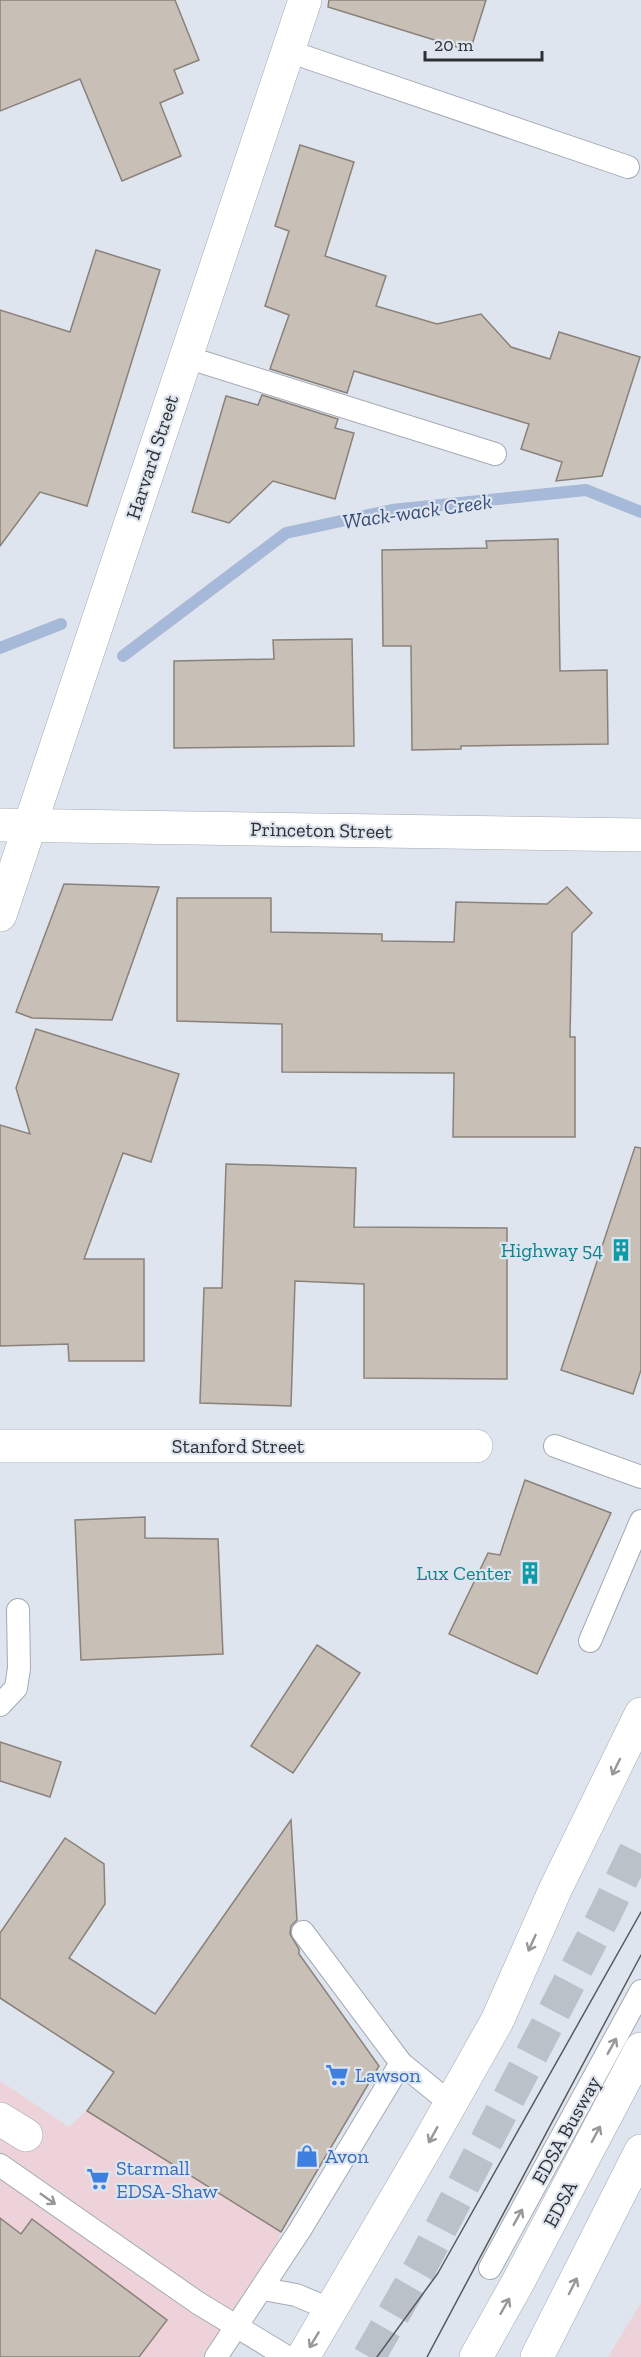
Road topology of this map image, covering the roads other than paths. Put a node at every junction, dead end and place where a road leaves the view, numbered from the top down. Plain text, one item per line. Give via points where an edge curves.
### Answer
1 (305, 0) edge
2 (288, 51) junction
3 (628, 166) dead end
4 (186, 357) junction
5 (495, 454) dead end
6 (14, 826) edge
7 (641, 835) edge
8 (0, 915) edge
9 (0, 1446) edge
10 (476, 1446) dead end
11 (555, 1446) dead end
12 (641, 1477) edge
13 (641, 1521) edge
14 (18, 1610) dead end
15 (590, 1641) dead end
16 (0, 1705) edge
17 (641, 1714) edge
18 (303, 1932) dead end
19 (641, 1991) edge
20 (641, 2049) edge
21 (401, 2063) junction
22 (451, 2104) junction
23 (641, 2151) edge
24 (0, 2166) edge
25 (490, 2268) dead end
26 (263, 2289) junction
27 (332, 2310) junction
28 (238, 2326) junction
29 (216, 2357) edge
30 (287, 2357) edge
31 (303, 2357) edge
32 (476, 2357) edge
33 (537, 2357) edge

1 - 2 main road, Harvard Street
2 - 3 lane
2 - 4 main road, Harvard Street
4 - 5 lane
4 - 6 main road, Harvard Street
6 - 7 main road, Princeton Street
6 - 8 main road, Harvard Street
9 - 10 main road, Stanford Street
11 - 12 lane
13 - 15 lane
14 - 16 lane via 16,1688
17 -> 22 main road via 496,2021
18 - 21 lane
25 -> 19 lane, EDSA Busway
32 -> 20 main road, EDSA
21 - 22 lane
21 - 26 lane via 294,2226
22 -> 27 main road
33 -> 23 main road
24 -> 28 lane via 198,2303
26 - 27 lane via 296,2295
26 - 28 lane
27 -> 31 main road
28 - 29 lane
28 - 30 lane

